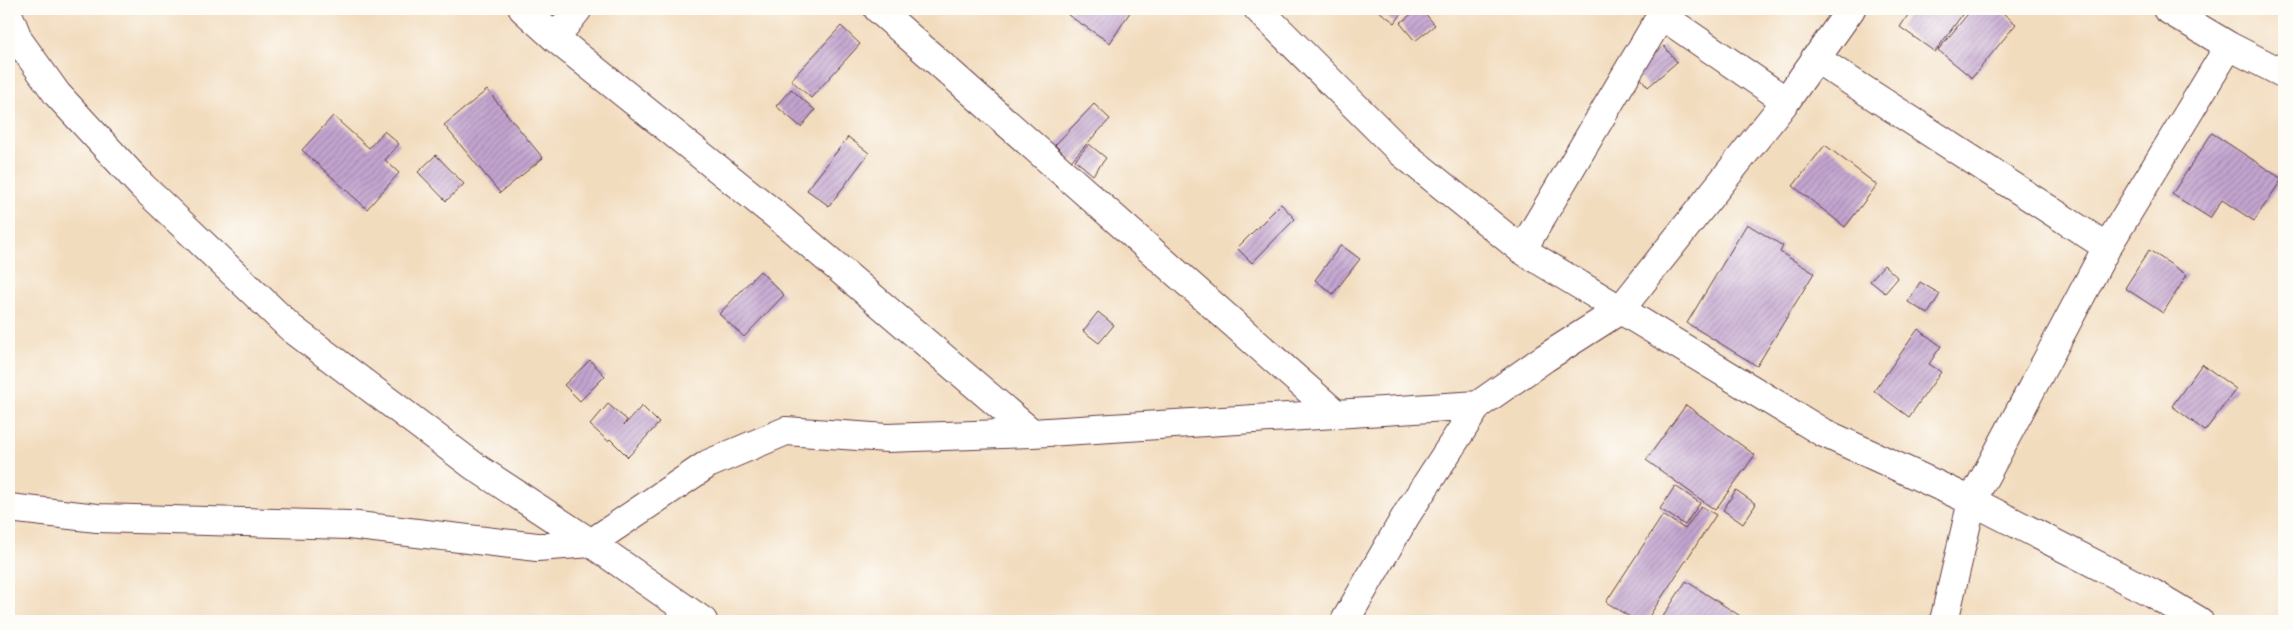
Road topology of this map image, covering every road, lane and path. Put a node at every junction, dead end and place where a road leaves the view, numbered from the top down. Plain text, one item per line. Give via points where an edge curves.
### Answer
1 (523, 9) edge
2 (578, 9) edge
3 (878, 9) edge
4 (1851, 9) edge
5 (2167, 9) edge
6 (1663, 12) edge
7 (1269, 13) edge
8 (9, 16) edge
9 (555, 38) junction
10 (2229, 46) junction
11 (1815, 58) junction
12 (2284, 74) edge
13 (1786, 101) junction
14 (2107, 247) junction
15 (1522, 250) junction
16 (1620, 310) junction
17 (1478, 405) junction
18 (1336, 414) junction
19 (1032, 433) junction
20 (1972, 501) junction
21 (9, 508) edge
22 (591, 543) junction
23 (703, 621) edge
24 (1346, 621) edge
25 (1944, 621) edge
26 (2199, 621) edge

1 - 9 street
2 - 9 street
3 - 18 street
4 - 11 street
5 - 10 street
6 - 13 street
6 - 15 street
7 - 15 street via 1401,152
8 - 22 street via 19,41 57,94 142,186 291,328 474,466
9 - 19 street via 777,216
10 - 12 street
10 - 14 street
11 - 13 street
11 - 14 street
13 - 16 street
14 - 20 street
15 - 16 street
16 - 17 street
16 - 20 street via 1822,432
17 - 18 street
17 - 24 street via 1407,514
18 - 19 street
19 - 22 street via 887,438 786,431 708,464
20 - 25 street
20 - 26 street via 2152,593
21 - 22 street via 97,518 349,525 537,547
22 - 23 street

